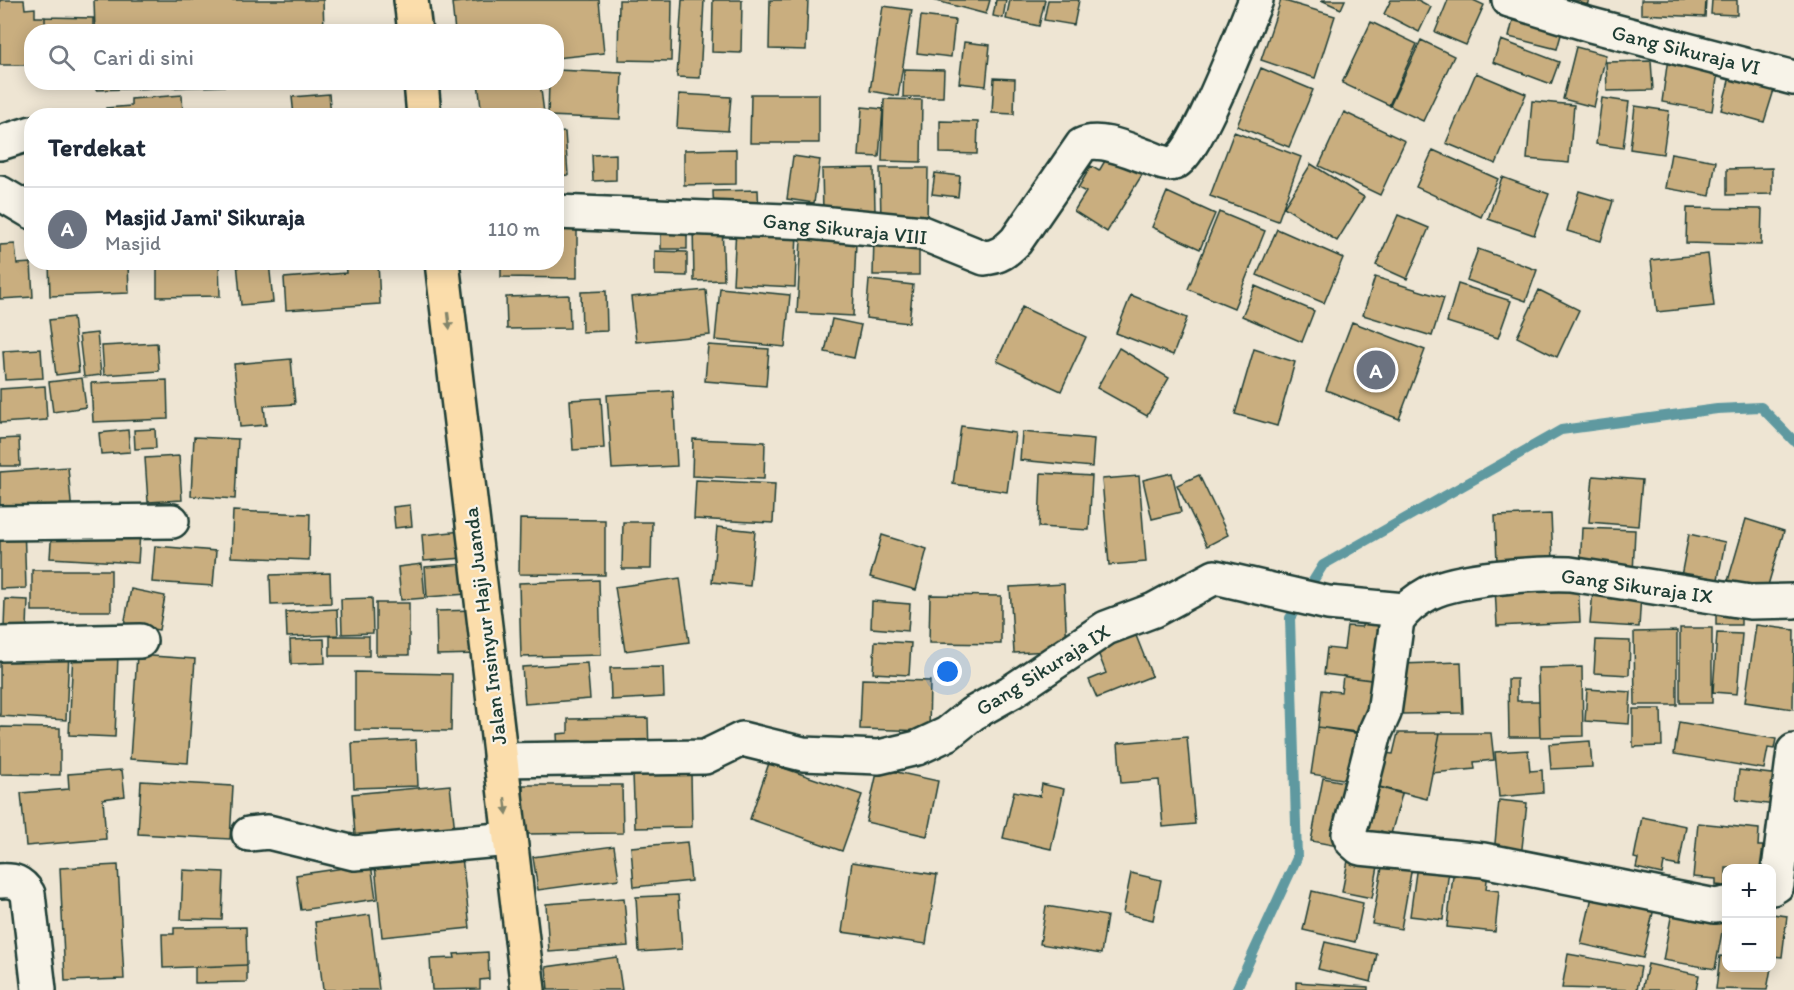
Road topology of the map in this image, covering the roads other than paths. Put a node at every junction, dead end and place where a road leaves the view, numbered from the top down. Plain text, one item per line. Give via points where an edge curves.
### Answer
1 (411, 0) edge
2 (1256, 0) edge
3 (1509, 0) edge
4 (413, 24) edge
5 (1794, 78) edge
6 (422, 90) edge
7 (423, 108) edge
8 (24, 136) edge
9 (0, 143) edge
10 (0, 193) edge
11 (24, 207) edge
12 (564, 212) edge
13 (443, 270) edge
14 (172, 521) dead end
15 (0, 523) edge
16 (1794, 601) edge
17 (1404, 610) junction
18 (140, 641) dead end
19 (0, 645) edge
20 (1794, 751) edge
21 (500, 760) junction
22 (249, 834) dead end
23 (510, 839) junction
24 (0, 881) edge
25 (1776, 886) edge
26 (1722, 905) edge
27 (39, 990) edge
28 (528, 990) edge

1 - 4 highway
2 - 12 street, Gang Sikuraja VIII via 1213,102 1184,156 1173,164 1121,148 1095,143 1082,146 1016,241 994,257 984,258 922,233 810,222
3 - 5 street, Gang Sikuraja VI
6 - 7 highway
8 - 9 street
10 - 11 street
13 -> 21 highway, Jalan Insinyur Haji Juanda
14 - 15 street
16 - 17 street, Gang Sikuraja IX via 1750,602 1548,573 1448,586
17 - 21 street, Gang Sikuraja IX via 1328,603 1215,577 1154,610 1106,628 947,734 917,748 879,757 803,754 742,739 705,757
17 - 26 street via 1397,620 1384,713 1375,733 1349,834 1352,841 1360,848 1483,860
18 - 19 street
20 - 25 street
21 -> 23 highway, Jalan Insinyur Haji Juanda
22 - 23 street via 268,832 354,853
23 - 28 highway, Jalan Insinyur Haji Juanda
24 - 27 street via 15,881 28,894

